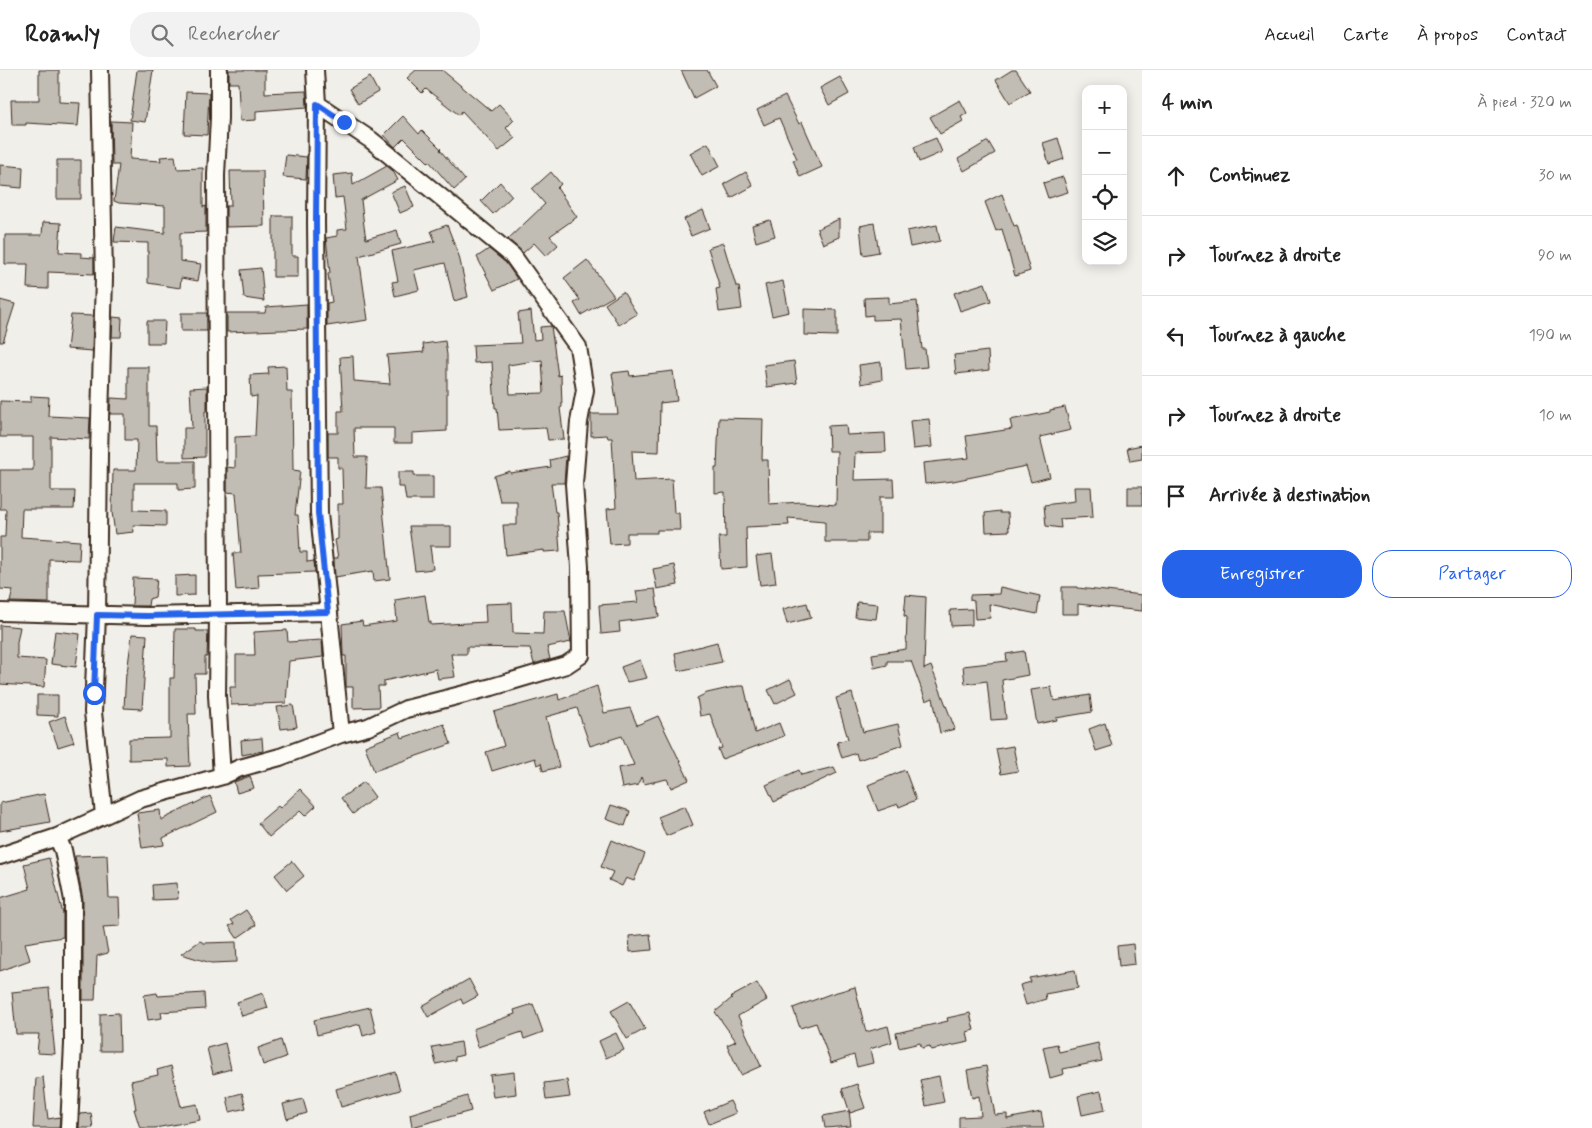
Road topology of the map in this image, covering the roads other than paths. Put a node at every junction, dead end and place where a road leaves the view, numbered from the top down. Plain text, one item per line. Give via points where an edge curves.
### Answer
1 (100, 70) edge
2 (219, 70) edge
3 (315, 70) edge
4 (317, 104) junction
5 (0, 612) edge
6 (328, 612) junction
7 (218, 614) junction
8 (97, 615) junction
9 (341, 734) junction
10 (222, 776) junction
11 (104, 815) junction
12 (57, 837) junction
13 (0, 856) edge
14 (68, 1128) edge

1 - 8 street via 104,278
2 - 7 street via 216,214
3 - 4 street
4 - 6 street via 318,513
4 - 9 street via 371,140 513,256 578,347 584,390 574,484 580,567 581,655 566,665 406,709 368,727
5 - 8 street
6 - 7 street
6 - 9 street
7 - 8 street
7 - 10 street via 217,695
8 - 11 street via 93,712
9 - 10 street
10 - 11 street via 140,799
11 - 12 street
12 - 13 street
12 - 14 street via 63,850 73,900 73,1044

